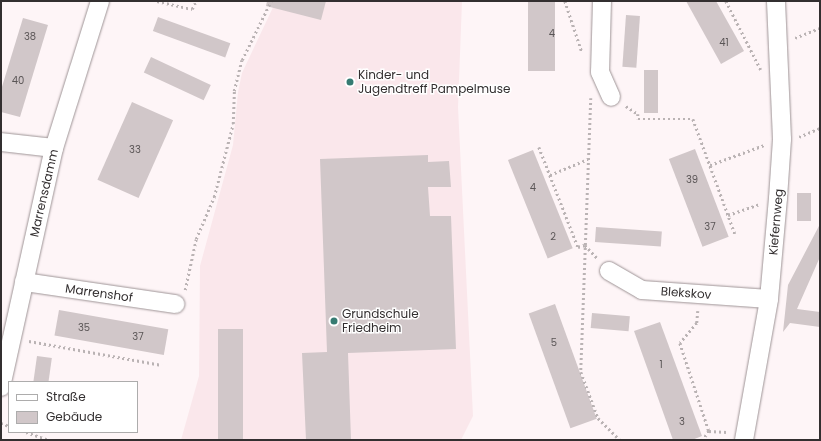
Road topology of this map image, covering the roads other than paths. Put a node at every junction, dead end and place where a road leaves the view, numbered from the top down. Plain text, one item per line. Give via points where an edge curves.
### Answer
1 (100, 1) edge
2 (602, 1) edge
3 (776, 1) edge
4 (612, 97) road end
5 (1, 142) edge
6 (54, 148) junction
7 (609, 271) road end
8 (24, 282) junction
9 (769, 299) junction
10 (175, 304) road end
11 (1, 387) edge
12 (744, 440) edge

1 - 6 street, Marrensdamm
2 - 4 street via 600,72
3 - 9 street, Kiefernweg via 782,139
5 - 6 street
6 - 8 street, Marrensdamm
7 - 9 street, Blekskov via 642,290
8 - 10 street, Marrenshof
8 - 11 street, Marrensdamm
9 - 12 street, Kiefernweg

